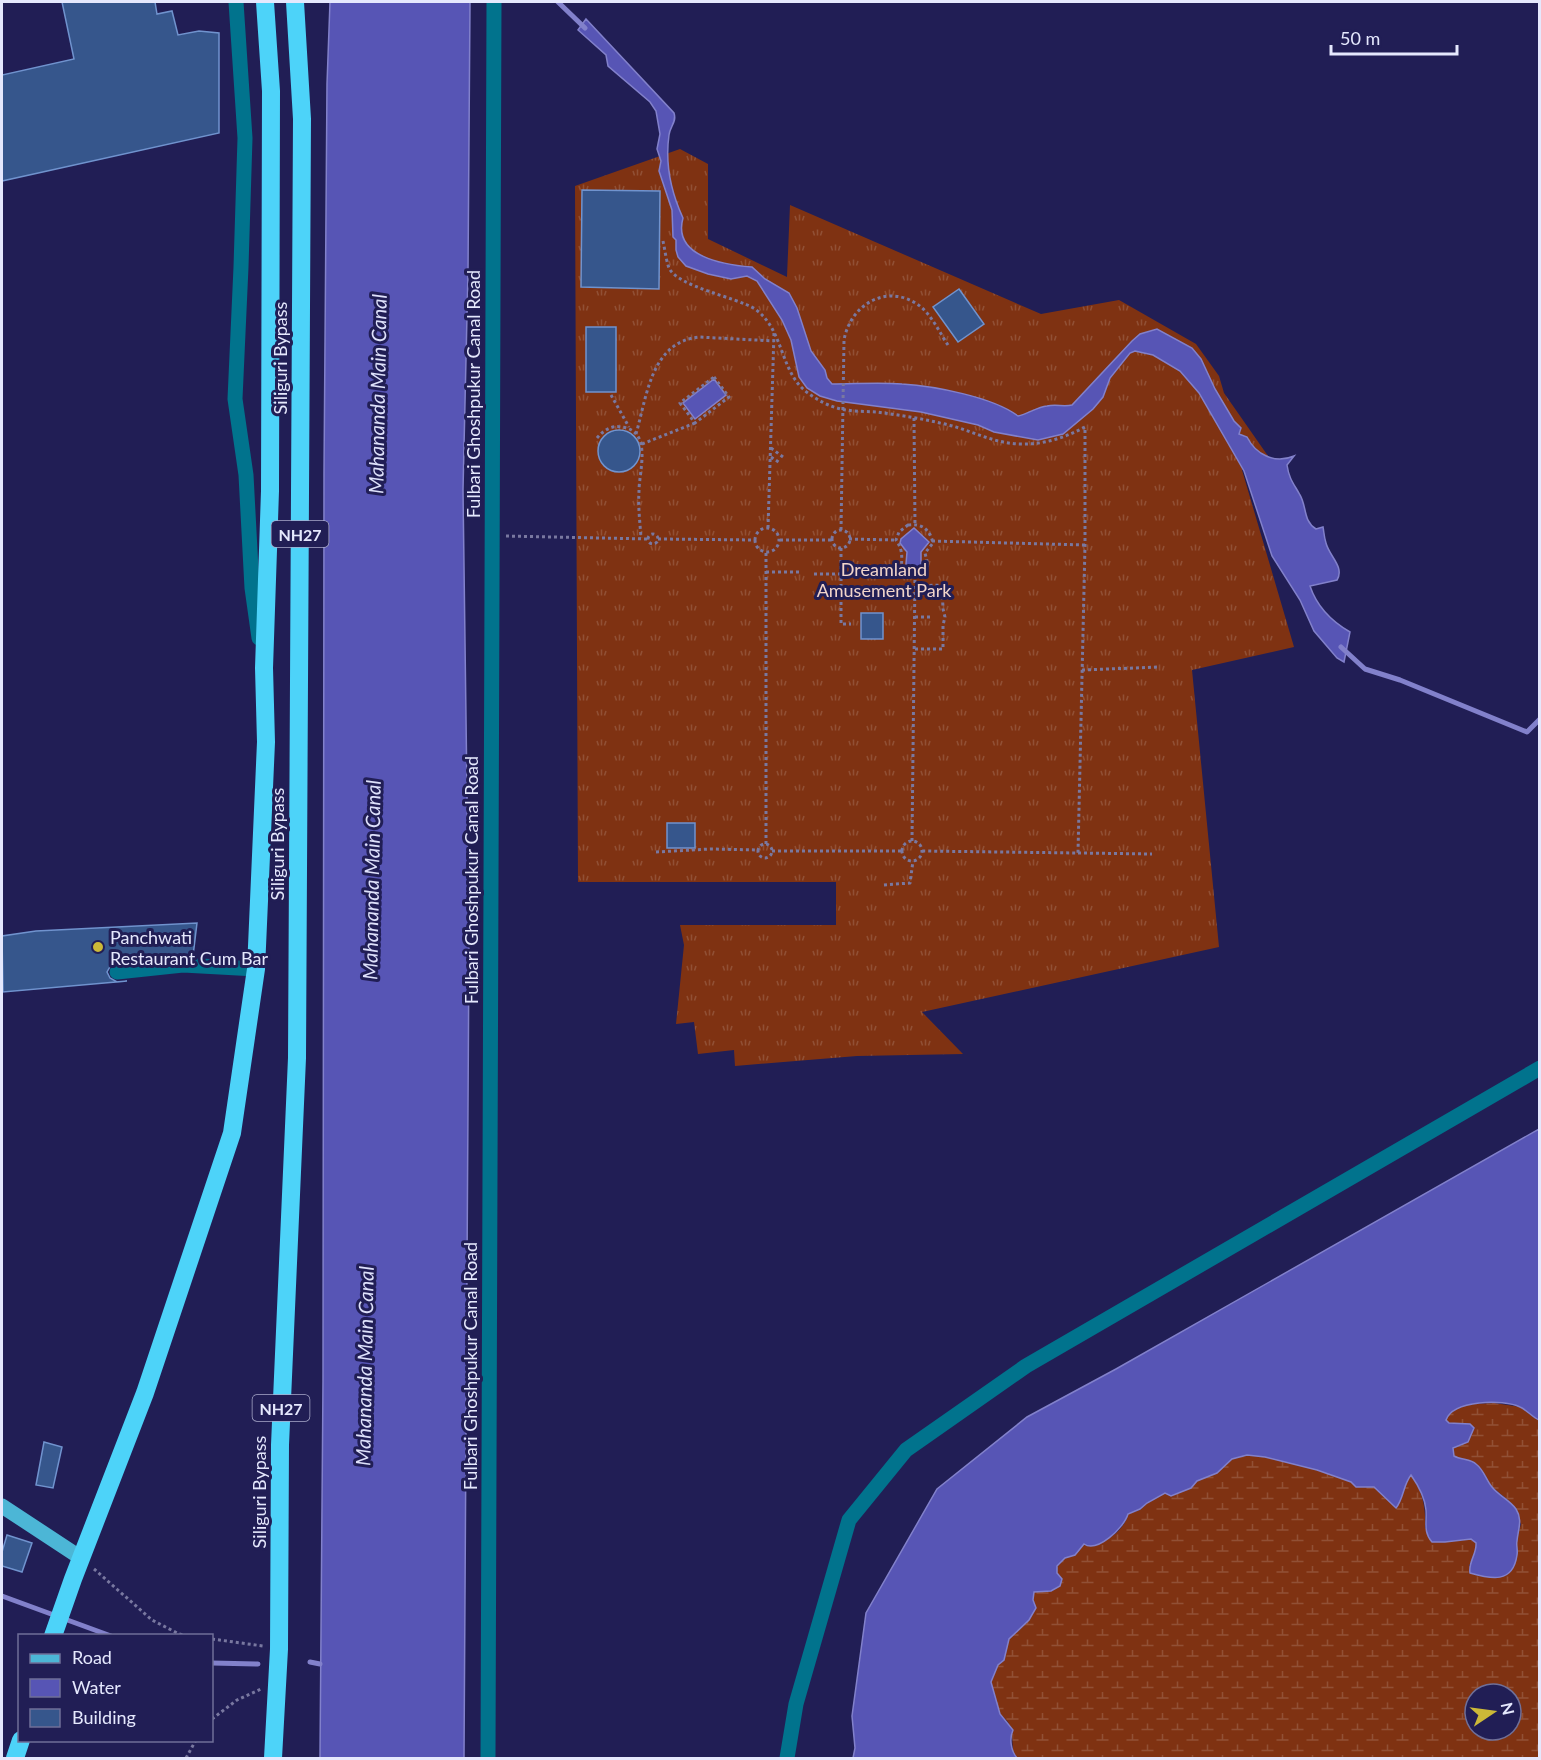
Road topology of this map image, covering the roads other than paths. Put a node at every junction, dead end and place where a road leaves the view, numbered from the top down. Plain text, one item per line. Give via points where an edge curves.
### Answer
1 (494, 2) edge
2 (265, 6) edge
3 (295, 6) edge
4 (237, 7) edge
5 (264, 668) junction
6 (256, 969) junction
7 (117, 972) dead end
8 (1539, 1068) edge
9 (2, 1506) edge
10 (81, 1558) junction
11 (53, 1634) edge
12 (20, 1742) edge
13 (15, 1758) edge
14 (273, 1758) edge
15 (488, 1758) edge
16 (787, 1758) edge

1 - 15 street, Fulbari Ghoshpukur Canal Road
2 - 5 highway, NH27 via 271,91 270,491
3 - 14 highway, Siliguri Bypass / NH27 via 302,119 297,1047 280,1445 279,1649
4 - 5 street via 244,138 234,399 246,475 252,588
5 - 6 highway, NH27 via 266,742
6 - 7 street via 183,965
6 - 10 highway, NH27 via 232,1133 145,1393
8 - 16 street via 1026,1366 906,1450 849,1520 796,1704
9 - 10 main road
10 - 11 highway, NH27
12 - 13 highway

